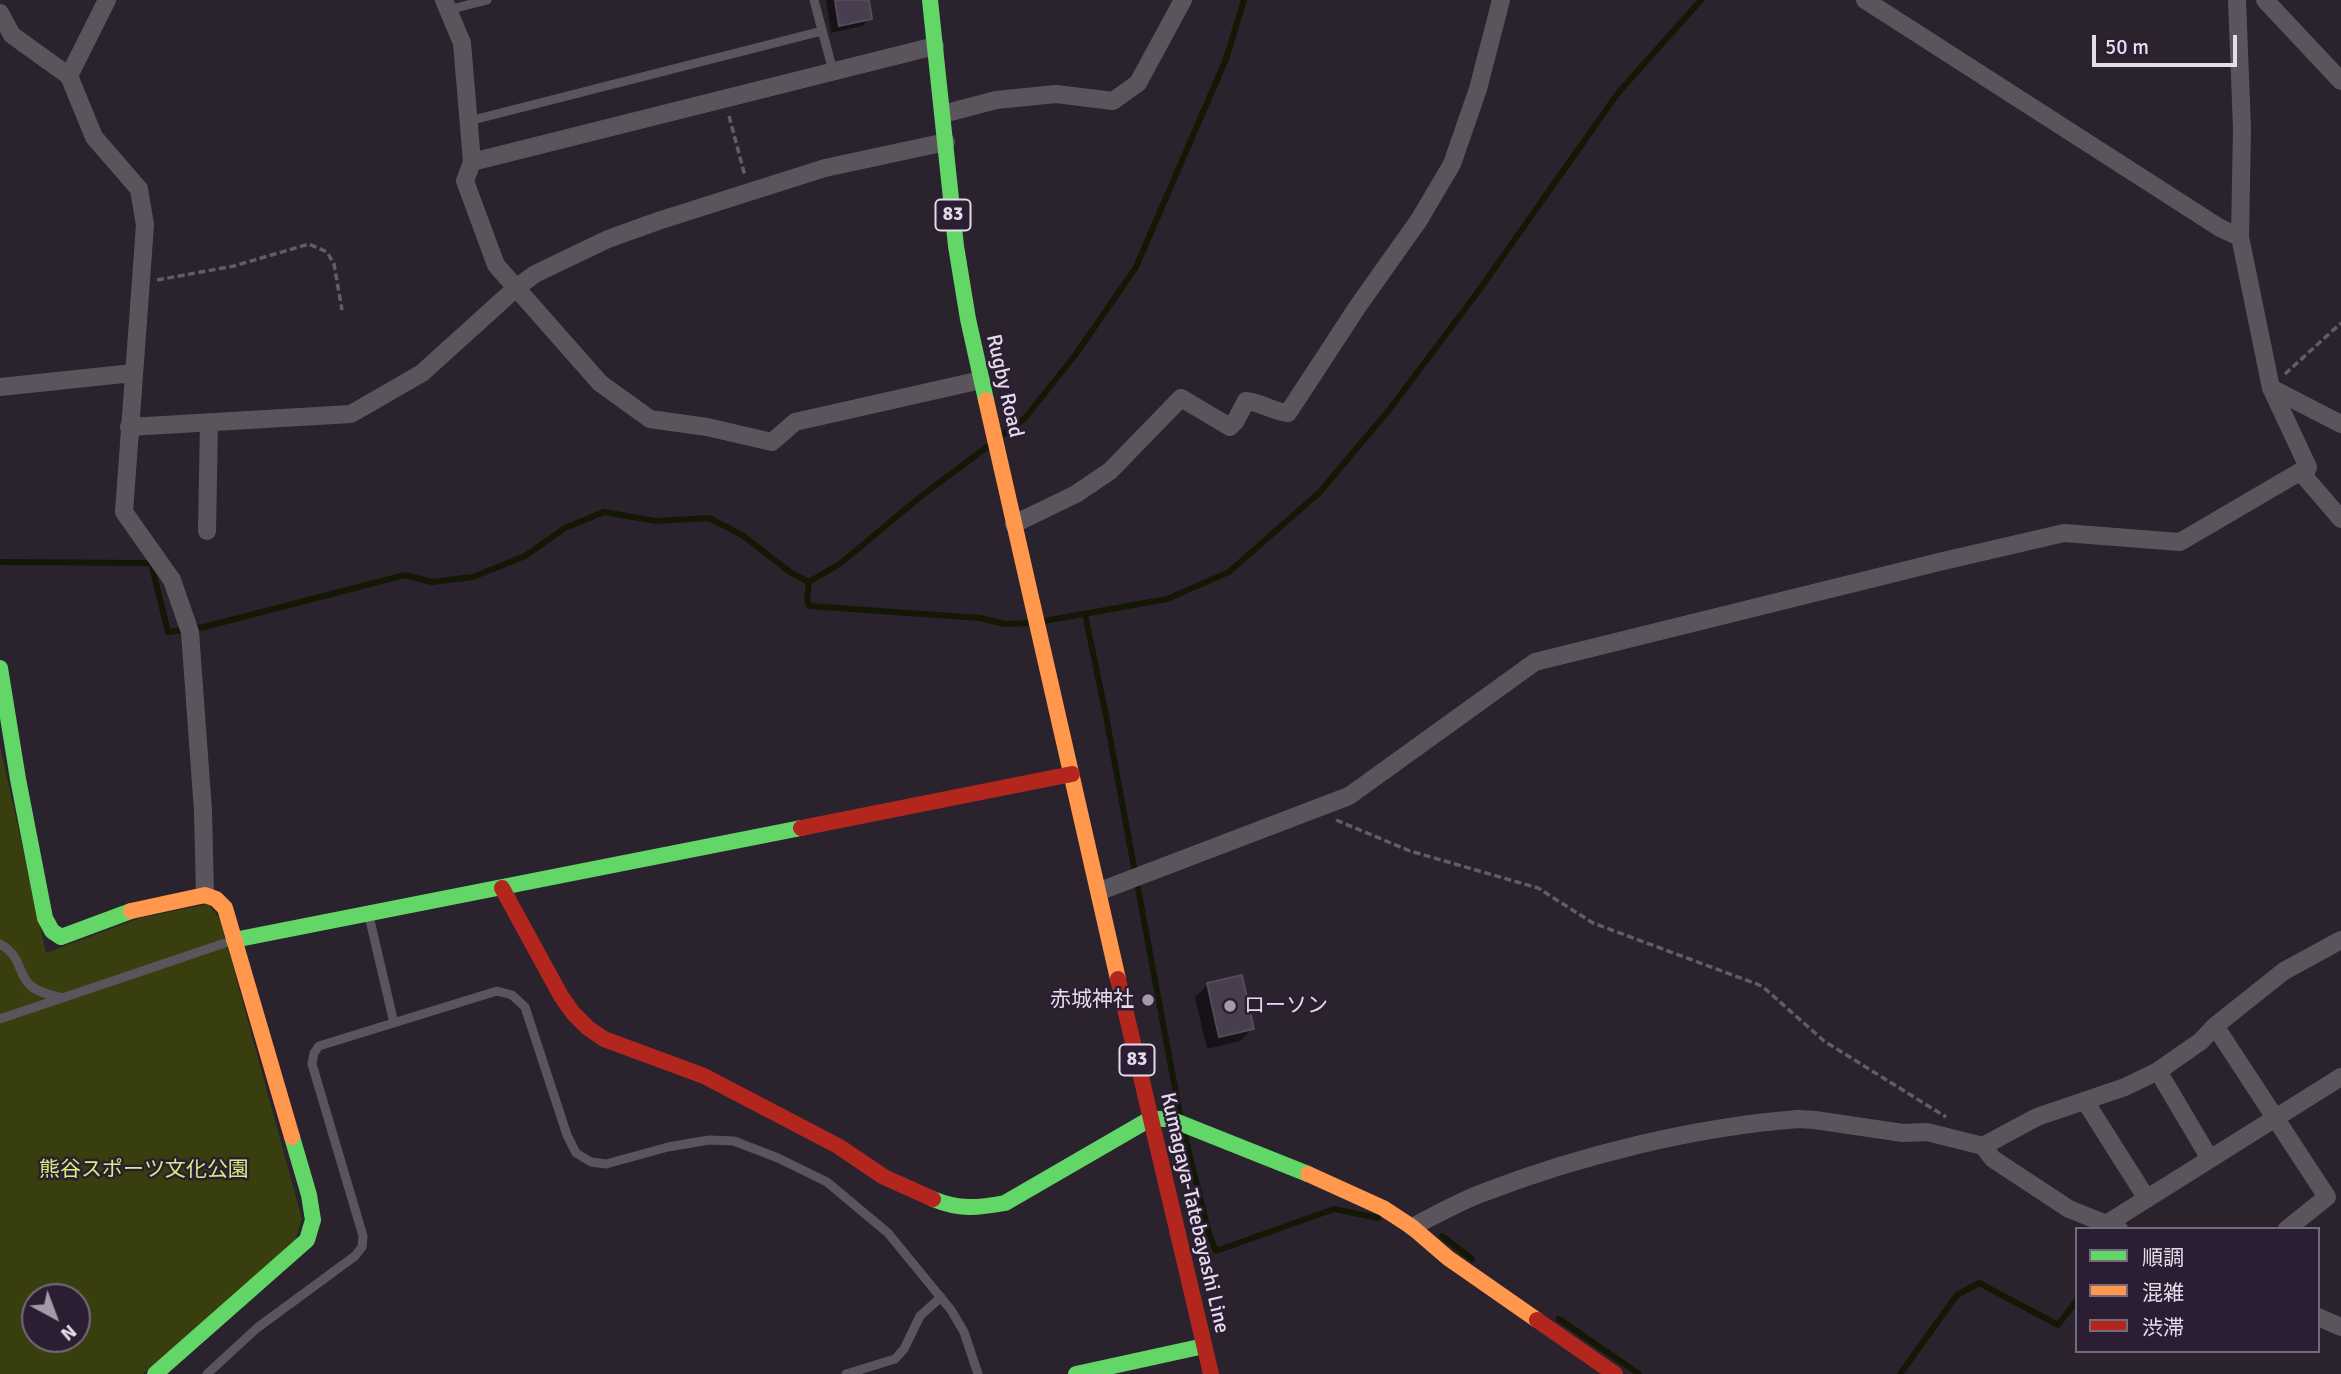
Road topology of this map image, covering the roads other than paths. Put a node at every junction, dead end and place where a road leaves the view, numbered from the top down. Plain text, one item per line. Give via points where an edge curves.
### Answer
1 (107, 0) edge
2 (487, 0) edge
3 (814, 0) edge
4 (930, 0) edge
5 (1183, 0) edge
6 (1501, 0) edge
7 (1865, 0) edge
8 (2237, 0) edge
9 (2265, 0) edge
10 (446, 5) edge
11 (0, 13) edge
12 (822, 31) junction
13 (935, 46) junction
14 (833, 71) junction
15 (69, 76) junction
16 (2341, 81) edge
17 (943, 114) junction
18 (468, 121) junction
19 (946, 142) junction
20 (472, 162) junction
21 (2240, 237) junction
22 (516, 288) junction
23 (133, 373) junction
24 (981, 380) junction
25 (0, 387) edge
26 (2271, 388) junction
27 (209, 422) junction
28 (2341, 424) edge
29 (129, 427) junction
30 (2308, 467) junction
31 (2341, 519) edge
32 (1014, 524) junction
33 (207, 531) dead end
34 (0, 668) edge
35 (1072, 774) junction
36 (502, 888) junction
37 (1100, 891) junction
38 (205, 895) junction
39 (368, 914) junction
40 (234, 940) junction
41 (2341, 940) edge
42 (0, 944) edge
43 (63, 998) junction
44 (0, 1019) edge
45 (394, 1023) junction
46 (2216, 1026) junction
47 (2158, 1071) junction
48 (2341, 1077) edge
49 (2085, 1101) junction
50 (2276, 1118) junction
51 (1150, 1119) junction
52 (1975, 1144) junction
53 (2210, 1159) junction
54 (2147, 1199) junction
55 (2113, 1226) edge
56 (1412, 1227) junction
57 (2290, 1227) edge
58 (941, 1297) junction
59 (2320, 1318) edge
60 (2341, 1327) edge
61 (1204, 1346) junction
62 (1135, 1367) edge
63 (155, 1374) edge
64 (207, 1374) edge
65 (846, 1374) edge
66 (978, 1374) edge
67 (1076, 1374) edge
68 (1211, 1374) edge
69 (1615, 1374) edge

1 - 15 street
2 - 10 lane
3 - 12 lane
4 - 13 street, Rugby Road / 83
5 - 17 street via 1138,83 1113,101 1056,94 996,100
6 - 32 street via 1452,164 1288,412 1246,401 1230,427 1181,398 1110,471 1076,494
7 - 21 street
8 - 21 street
9 - 16 street
10 - 18 street via 462,43
11 - 15 street via 12,35
12 - 14 lane
12 - 18 lane
13 - 14 street
13 - 17 street, Rugby Road / 83
14 - 20 street
15 - 23 street via 94,137 139,189 145,225
17 - 19 street, Rugby Road / 83
18 - 20 street
19 - 22 street via 825,168 658,221 608,239
19 - 24 street, Rugby Road / 83 via 956,246
20 - 22 street via 465,181 496,265
21 - 26 street
22 - 24 street via 600,383 650,419 772,442 795,422
22 - 27 street via 422,373 351,414
23 - 25 street
23 - 29 street
24 - 32 street, Rugby Road / 83
26 - 28 street
26 - 30 street
27 - 29 street
27 - 33 street
29 - 38 street via 124,512 172,580 190,632
30 - 31 street via 2304,475
30 - 37 street via 2180,542 2064,533 1535,662 1349,796
32 - 35 street, Rugby Road / 83
34 - 38 street via 36,875 52,931 61,937 126,912
35 - 36 street
35 - 37 street, Kumagaya-Tatebayashi Line / 83
36 - 39 street
36 - 51 street via 561,996 588,1028 604,1039 704,1076 838,1146 884,1177 949,1206 978,1208 1005,1203
37 - 51 street, Kumagaya-Tatebayashi Line / 83
38 - 40 street via 225,908
39 - 40 street
39 - 45 lane
40 - 43 lane
40 - 63 street via 298,1150 313,1220 307,1240 294,1253
41 - 46 street via 2284,971
42 - 43 lane via 18,960 32,988
43 - 44 lane
45 - 58 lane via 497,991 512,995 525,1007 576,1153 606,1164 668,1147 734,1140 778,1157 827,1182 888,1233
45 - 64 lane via 319,1046 312,1064 363,1236 362,1247 257,1328
46 - 47 street
46 - 50 street
47 - 49 street
47 - 53 street
48 - 50 street
49 - 52 street
49 - 54 street
50 - 53 street
50 - 57 street via 2327,1197
51 - 56 street via 1170,1119 1334,1184
51 - 61 street, Kumagaya-Tatebayashi Line / 83
52 - 55 street via 2058,1202
52 - 56 street via 1927,1132 1882,1131 1815,1120 1734,1126 1685,1134 1533,1175 1483,1192
53 - 54 street
54 - 55 street
56 - 69 street via 1448,1258
58 - 65 lane via 920,1316 895,1360
58 - 66 lane via 964,1332
59 - 60 street
61 - 62 street
61 - 68 street, Kumagaya-Tatebayashi Line / 83
62 - 67 street

